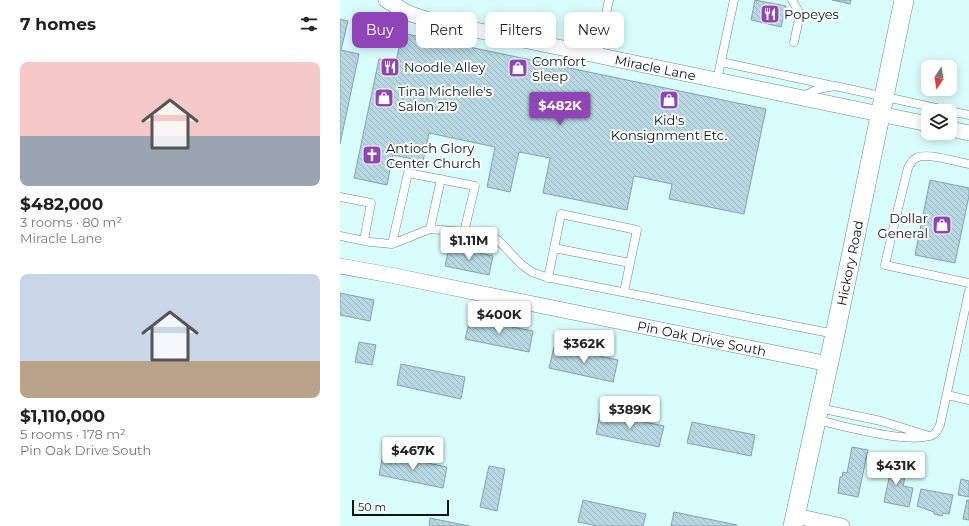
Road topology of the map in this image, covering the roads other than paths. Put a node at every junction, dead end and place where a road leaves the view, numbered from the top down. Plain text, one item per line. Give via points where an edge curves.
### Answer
1 (386, 0) edge
2 (609, 0) edge
3 (734, 0) edge
4 (792, 0) edge
5 (904, 0) edge
6 (794, 42) dead end
7 (598, 56) junction
8 (721, 62) junction
9 (717, 80) junction
10 (835, 86) junction
11 (795, 97) junction
12 (883, 106) junction
13 (969, 114) edge
14 (921, 121) edge
15 (957, 130) edge
16 (969, 132) edge
17 (969, 164) edge
18 (440, 179) junction
19 (340, 197) edge
20 (430, 229) junction
21 (464, 232) junction
22 (340, 236) edge
23 (364, 240) junction
24 (392, 244) junction
25 (554, 248) junction
26 (630, 263) junction
27 (340, 266) edge
28 (548, 278) junction
29 (969, 283) edge
30 (969, 291) edge
31 (624, 292) junction
32 (835, 334) junction
33 (829, 364) junction
34 (947, 395) junction
35 (969, 400) edge
36 (818, 414) junction
37 (930, 436) junction
38 (795, 521) edge
39 (842, 526) edge

1 - 7 street, Miracle Lane via 408,13 432,21
2 - 7 lane
3 - 8 lane
4 - 6 lane via 800,14
5 - 12 street, Hickory Road
7 - 9 street, Miracle Lane
8 - 9 lane
8 - 10 lane
9 - 11 street, Miracle Lane
10 - 11 lane
10 - 12 lane
11 - 12 street, Miracle Lane
12 - 13 lane
12 - 14 street, Miracle Lane
12 - 32 street, Hickory Road
15 - 16 street
17 - 29 lane via 929,156 913,160 908,168 885,265
18 - 20 lane
18 - 21 lane via 475,186
18 - 24 lane via 408,173
19 - 23 lane via 371,203
20 - 21 lane
20 - 24 lane
21 - 28 lane via 498,240 522,265
22 - 23 lane
23 - 24 lane
25 - 26 lane
25 - 26 lane via 561,214 637,230
25 - 28 lane
26 - 31 lane
27 - 33 street, Pin Oak Drive South
28 - 31 lane
30 - 34 lane
31 - 32 lane
32 - 33 street, Hickory Road
33 - 36 street, Hickory Road
34 - 35 lane
34 - 37 lane via 940,426
36 - 37 lane via 881,421
36 - 37 lane via 898,437
36 - 38 street, Hickory Road
38 - 39 street

